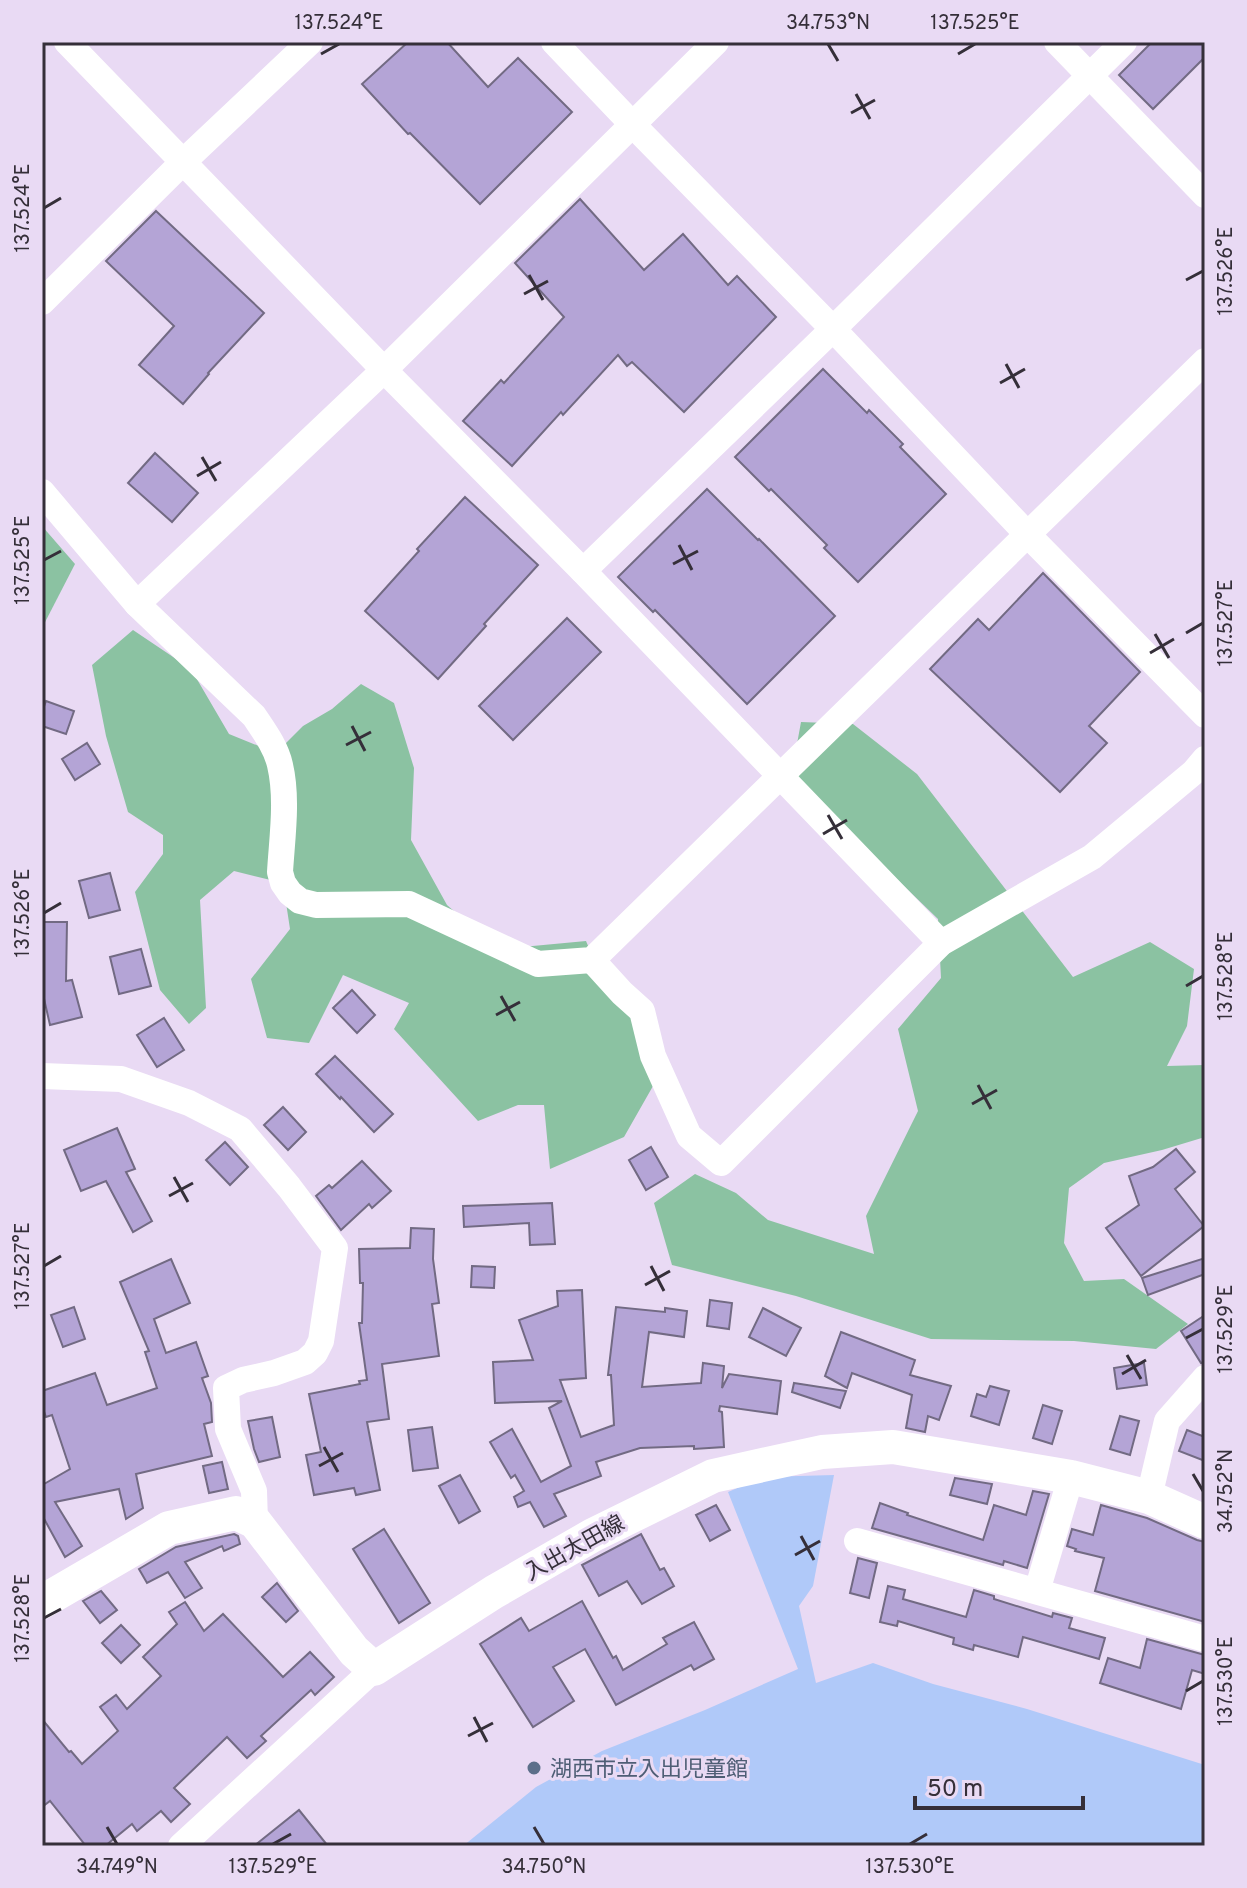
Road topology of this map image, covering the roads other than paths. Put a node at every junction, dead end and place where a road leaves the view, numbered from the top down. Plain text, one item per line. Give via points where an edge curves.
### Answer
1 (67, 42) edge
2 (310, 42) edge
3 (554, 42) edge
4 (716, 42) edge
5 (1057, 42) edge
6 (1124, 42) edge
7 (1089, 76) junction
8 (633, 125) junction
9 (183, 162) junction
10 (1205, 195) edge
11 (42, 302) edge
12 (833, 329) junction
13 (1205, 361) edge
14 (384, 370) junction
15 (42, 492) edge
16 (1028, 535) junction
17 (583, 571) junction
18 (137, 604) junction
19 (1205, 715) edge
20 (1205, 759) edge
21 (781, 777) junction
22 (941, 943) junction
23 (592, 960) junction
24 (42, 1076) edge
25 (1205, 1378) edge
26 (1071, 1477) junction
27 (1149, 1497) junction
28 (255, 1522) junction
29 (1205, 1522) edge
30 (857, 1541) dead end
31 (1037, 1591) junction
32 (42, 1602) edge
33 (1205, 1639) edge
34 (374, 1669) junction
35 (181, 1846) edge

1 - 9 street
2 - 9 street
3 - 8 street
4 - 8 street
5 - 7 street
6 - 7 street
7 - 10 street
7 - 12 street
8 - 12 street
8 - 14 street
9 - 11 street
9 - 14 street
12 - 16 street
12 - 17 street
13 - 16 street
14 - 17 street
14 - 18 street
15 - 18 street
16 - 19 street
16 - 21 street
17 - 21 street
18 - 23 street via 254,716 276,753 283,787 280,872 300,901 409,904 538,964
20 - 22 street via 1092,857
21 - 22 street
21 - 23 street
22 - 23 street via 721,1163 689,1136 653,1056 642,1011
24 - 28 street via 121,1079 189,1103 240,1129 335,1248 315,1353 305,1362 226,1388 228,1429 254,1491
25 - 27 street via 1167,1421
26 - 27 main road, 入出太田線
26 - 31 street
26 - 34 main road, 入出太田線 via 893,1447 822,1452 713,1476 593,1535
27 - 29 main road, 入出太田線
28 - 32 main road via 236,1513 169,1528
28 - 34 main road via 354,1651
30 - 31 street
31 - 33 street
34 - 35 street

